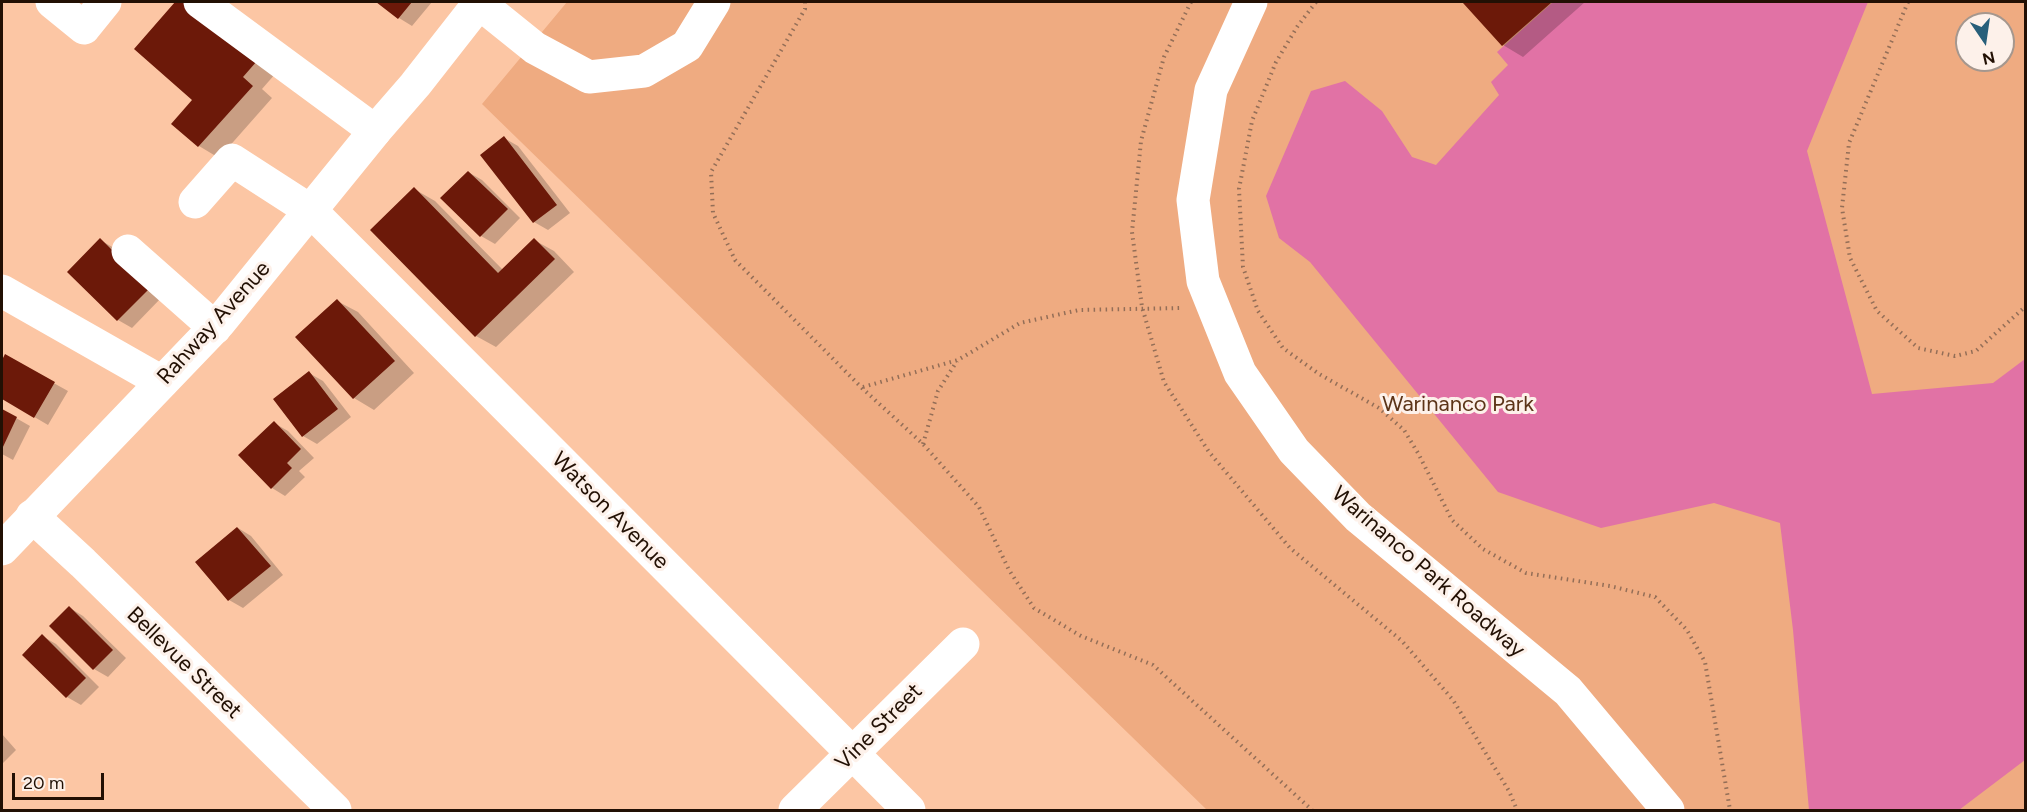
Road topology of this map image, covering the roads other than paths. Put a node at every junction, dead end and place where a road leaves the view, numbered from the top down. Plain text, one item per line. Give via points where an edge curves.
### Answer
1 (52, 2) edge
2 (105, 2) edge
3 (200, 2) edge
4 (479, 2) edge
5 (714, 2) edge
6 (1251, 2) edge
7 (375, 131) junction
8 (195, 202) dead end
9 (311, 211) junction
10 (128, 251) dead end
11 (2, 291) edge
12 (215, 328) junction
13 (162, 382) junction
14 (32, 516) junction
15 (2, 549) edge
16 (963, 644) dead end
17 (851, 754) junction
18 (334, 810) edge
19 (795, 810) edge
20 (909, 810) edge
21 (1668, 810) edge

1 - 2 street via 84,28
3 - 7 street
4 - 5 street via 535,48 589,77 644,71 687,46
4 - 7 street, Rahway Avenue
6 - 21 street, Warinanco Park Roadway via 1211,90 1193,200 1203,281 1240,373 1294,451 1358,517 1568,691
7 - 9 street, Rahway Avenue
8 - 9 street, Watson Avenue via 232,160
9 - 12 street, Rahway Avenue
9 - 17 street, Watson Avenue
10 - 12 street
11 - 13 street
12 - 13 street, Rahway Avenue
13 - 14 street, Rahway Avenue
14 - 15 street, Rahway Avenue
14 - 18 street, Bellevue Street
16 - 17 street, Vine Street
17 - 19 street, Vine Street
17 - 20 street, Watson Avenue

